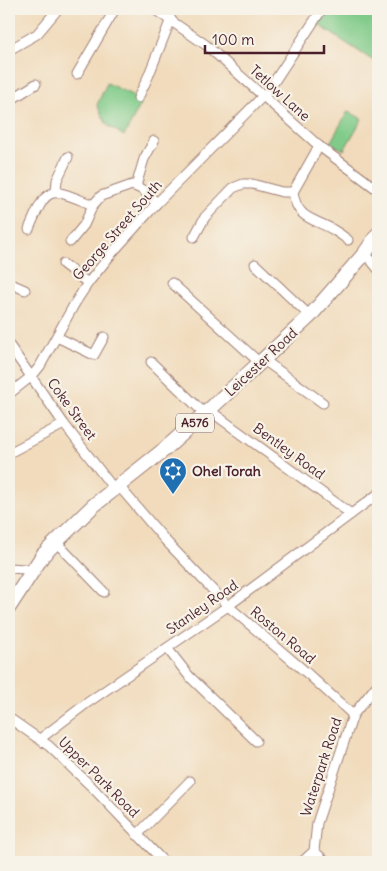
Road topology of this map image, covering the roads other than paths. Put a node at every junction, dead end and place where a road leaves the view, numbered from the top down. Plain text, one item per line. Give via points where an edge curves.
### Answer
1 (58, 9) edge
2 (115, 9) edge
3 (154, 9) edge
4 (322, 9) edge
5 (167, 14) edge
6 (9, 50) edge
7 (77, 74) dead end
8 (36, 84) dead end
9 (263, 96) junction
10 (138, 98) dead end
11 (9, 104) edge
12 (154, 141) dead end
13 (319, 146) junction
14 (68, 157) dead end
15 (136, 186) junction
16 (378, 190) edge
17 (56, 192) junction
18 (293, 192) junction
19 (157, 202) junction
20 (93, 205) junction
21 (29, 229) dead end
22 (378, 234) edge
23 (194, 237) dead end
24 (348, 240) dead end
25 (70, 242) dead end
26 (365, 253) junction
27 (63, 264) dead end
28 (255, 264) dead end
29 (378, 269) edge
30 (9, 283) edge
31 (88, 283) junction
32 (172, 283) dead end
33 (25, 290) dead end
34 (310, 316) junction
35 (57, 337) junction
36 (104, 337) dead end
37 (9, 345) edge
38 (94, 355) junction
39 (103, 362) dead end
40 (151, 362) dead end
41 (262, 362) junction
42 (32, 376) junction
43 (9, 394) edge
44 (323, 403) dead end
45 (207, 412) junction
46 (64, 424) junction
47 (9, 453) edge
48 (116, 487) junction
49 (378, 494) edge
50 (352, 514) junction
51 (56, 542) junction
52 (9, 568) edge
53 (31, 573) junction
54 (104, 592) dead end
55 (228, 606) junction
56 (9, 607) edge
57 (167, 648) junction
58 (378, 684) edge
59 (352, 715) junction
60 (9, 718) edge
61 (40, 739) junction
62 (256, 741) dead end
63 (190, 781) dead end
64 (137, 835) junction
65 (314, 851) junction
66 (164, 862) edge
67 (302, 862) edge
68 (326, 862) edge

1 - 6 street via 37,34
2 - 7 street
3 - 5 street, Tetlow Lane
4 - 9 street, George Street South
5 - 9 street, Tetlow Lane
5 - 10 street via 148,77
8 - 11 street
9 - 13 street, Tetlow Lane
9 - 19 street, George Street South
12 - 15 street via 144,159
13 - 16 street, Tetlow Lane
13 - 18 street
14 - 17 street via 57,180
15 - 19 street
15 - 20 street via 101,196
17 - 20 street
17 - 21 street via 39,204
18 - 23 street via 252,184 233,188 205,217
18 - 24 street via 300,212
19 - 31 street, George Street South
20 - 25 street via 84,225
22 - 26 main road, Leicester Road / A576
26 - 29 street
26 - 34 main road, Leicester Road / A576
27 - 31 street
28 - 34 street
30 - 33 street
31 - 35 street, George Street South
32 - 41 street
34 - 41 main road, Leicester Road / A576
35 - 38 street
35 - 42 street, George Street South
36 - 38 street
37 - 42 street, Coke Street
38 - 39 street
40 - 45 street, Bentley Road
41 - 44 street
41 - 45 main road, Leicester Road / A576
42 - 43 street, George Street South
42 - 46 street, Coke Street
45 - 48 main road, Leicester Road / A576
45 - 50 street, Bentley Road
46 - 47 street
46 - 48 street, Coke Street
48 - 51 main road, Leicester Road / A576
48 - 55 street, Roston Road
49 - 50 street, Stanley Road
50 - 55 street, Stanley Road
51 - 53 main road, Leicester Road / A576
51 - 54 street
52 - 53 street via 26,569
53 - 56 main road, Leicester Road / A576
55 - 57 street, Stanley Road
55 - 59 street, Roston Road
57 - 61 street, Stanley Road
57 - 62 street via 189,676
58 - 59 street, Waterpark Road
59 - 65 street, Waterpark Road via 317,823
60 - 61 street, Upper Park Road
61 - 64 street, Upper Park Road
63 - 64 street
64 - 66 street, Upper Park Road
65 - 67 street
65 - 68 street

